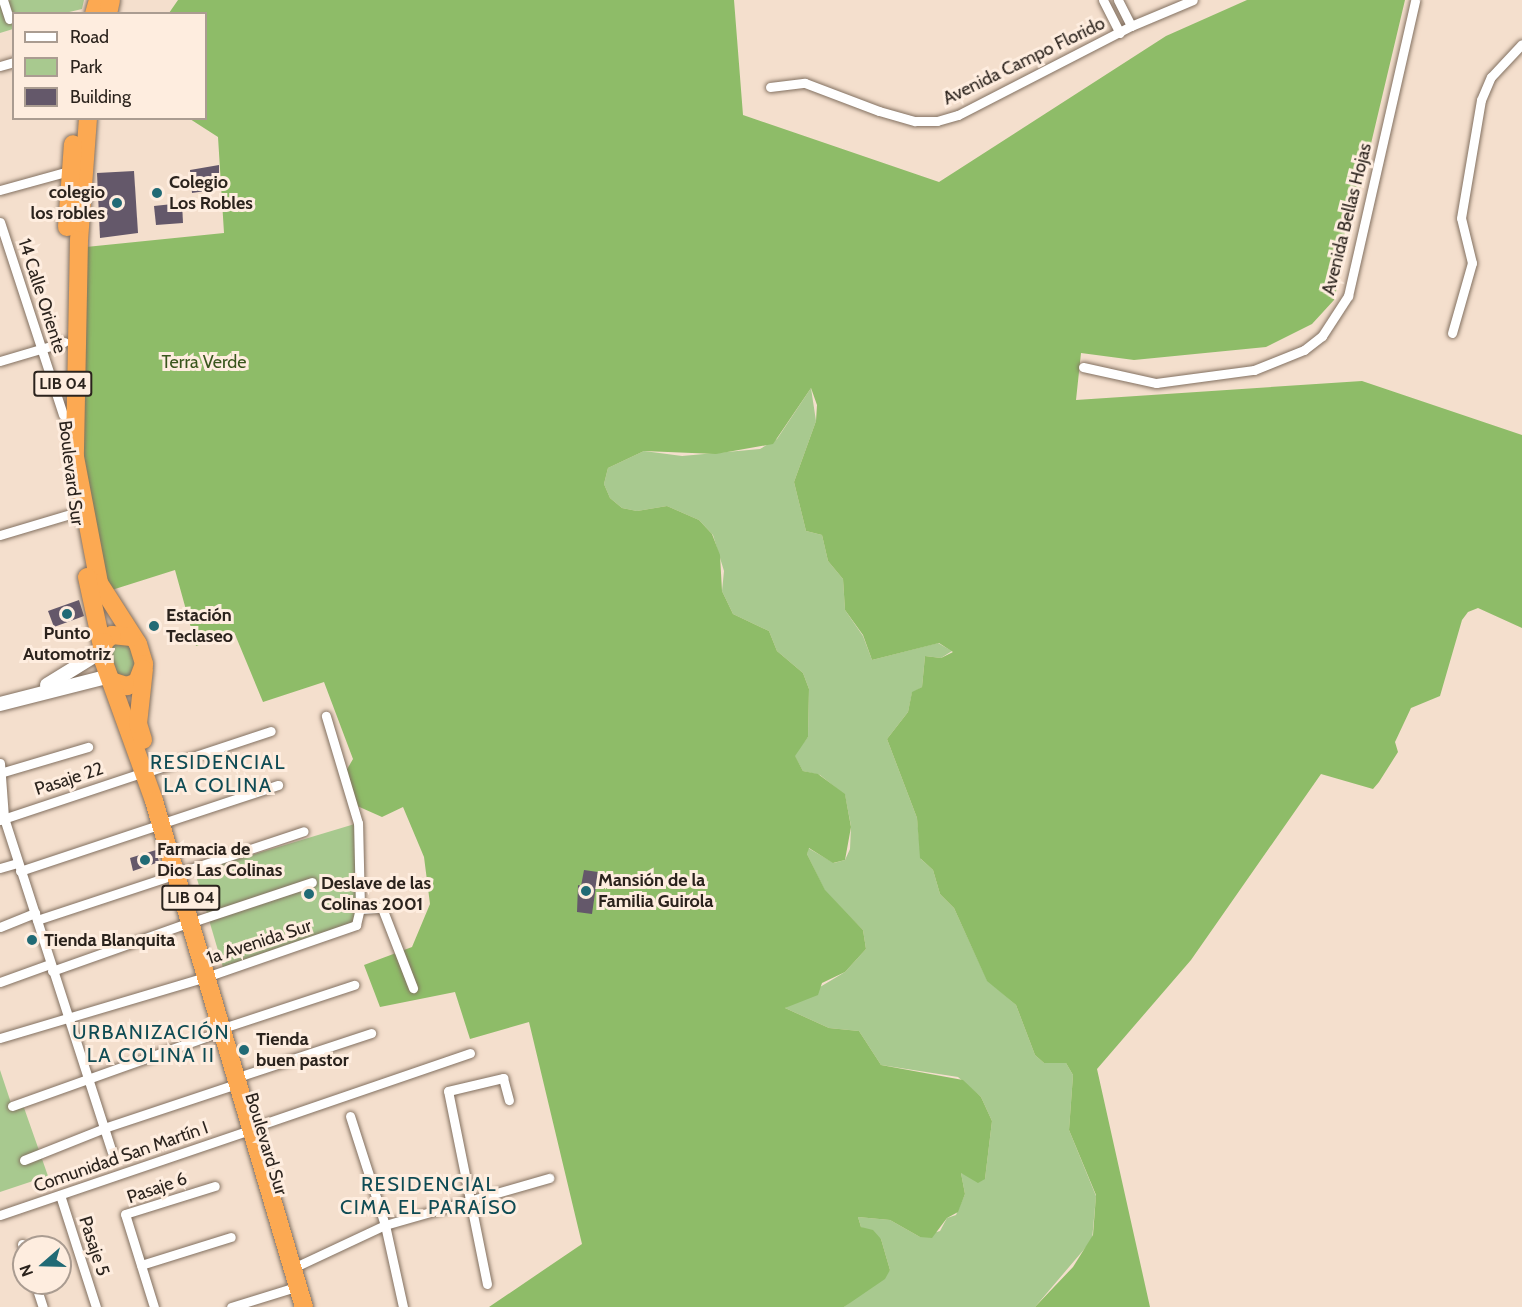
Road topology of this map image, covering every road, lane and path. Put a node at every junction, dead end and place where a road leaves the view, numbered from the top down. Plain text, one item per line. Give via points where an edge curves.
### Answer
1 (3, 0) edge
2 (1103, 0) edge
3 (1118, 0) edge
4 (1193, 0) edge
5 (1415, 0) edge
6 (9, 20) dead end
7 (1131, 26) junction
8 (1120, 33) junction
9 (1522, 44) edge
10 (770, 87) dead end
11 (77, 120) edge
12 (88, 120) edge
13 (69, 171) junction
14 (0, 190) edge
15 (0, 222) edge
16 (1452, 333) dead end
17 (64, 342) junction
18 (41, 347) junction
19 (0, 361) edge
20 (1083, 367) dead end
21 (63, 415) junction
22 (74, 513) junction
23 (0, 535) edge
24 (131, 637) junction
25 (102, 649) junction
26 (144, 669) junction
27 (112, 679) junction
28 (32, 693) junction
29 (0, 704) edge
30 (326, 716) dead end
31 (271, 731) dead end
32 (88, 747) dead end
33 (1, 769) edge
34 (149, 771) junction
35 (278, 784) dead end
36 (2, 819) edge
37 (165, 822) junction
38 (304, 831) dead end
39 (19, 867) junction
40 (0, 868) edge
41 (180, 872) junction
42 (312, 882) dead end
43 (360, 909) junction
44 (36, 916) junction
45 (194, 921) junction
46 (0, 927) edge
47 (51, 968) junction
48 (210, 976) junction
49 (0, 982) edge
50 (354, 985) dead end
51 (413, 988) dead end
52 (68, 1021) junction
53 (226, 1029) junction
54 (371, 1033) dead end
55 (0, 1038) edge
56 (470, 1053) dead end
57 (241, 1079) junction
58 (90, 1080) junction
59 (509, 1100) dead end
60 (12, 1106) dead end
61 (350, 1116) dead end
62 (107, 1127) junction
63 (256, 1127) junction
64 (112, 1152) dead end
65 (24, 1160) dead end
66 (549, 1178) dead end
67 (215, 1186) dead end
68 (60, 1195) junction
69 (470, 1200) junction
70 (0, 1215) edge
71 (385, 1225) junction
72 (231, 1237) dead end
73 (141, 1265) junction
74 (298, 1266) junction
75 (488, 1284) dead end
76 (299, 1286) junction
77 (96, 1307) edge
78 (154, 1307) edge
79 (231, 1307) edge
80 (304, 1307) edge
81 (314, 1307) edge
82 (403, 1307) edge

1 - 6 street
2 - 8 street
3 - 7 street
4 - 7 street
5 - 20 street, Avenida Bellas Hojas via 1347,296 1322,336 1304,350 1254,370 1178,381 1136,382
7 - 8 street
8 - 10 street, Avenida Campo Florido via 958,115 937,121 897,116 805,83
9 - 16 street via 1491,77 1481,100 1461,218 1472,263
11 - 13 highway, Boulevard Sur / LIB 04
12 - 24 highway, Boulevard Sur / LIB 04 via 79,240 75,457 96,574
13 - 14 street
13 - 17 highway, Boulevard Sur / LIB 04
15 - 18 street, 14 Calle Oriente
17 - 18 street
17 - 21 highway, Boulevard Sur / LIB 04
18 - 19 street
18 - 21 street, 14 Calle Oriente
21 - 22 highway, Boulevard Sur / LIB 04
22 - 23 street
22 - 25 highway, Boulevard Sur / LIB 04
24 - 25 highway via 117,633
24 - 26 highway, LIB 04 via 141,651
25 - 27 highway, LIB 04
25 - 28 street
26 - 27 highway via 132,685
26 - 34 highway, Boulevard Sur / LIB 04 via 139,727
27 - 28 street
27 - 34 highway, Boulevard Sur / LIB 04
28 - 29 street
30 - 43 street via 357,818
31 - 34 street, Pasaje 22
32 - 33 street
33 - 36 street
34 - 36 street, Pasaje 22
34 - 37 highway, Boulevard Sur / LIB 04
35 - 37 street
36 - 39 street
37 - 39 street
37 - 41 highway, Boulevard Sur / LIB 04
38 - 41 street
39 - 40 street
39 - 44 street
41 - 44 street
41 - 45 highway, Boulevard Sur / LIB 04
42 - 45 street
43 - 48 street, 1a Avenida Sur via 350,929
43 - 51 street via 382,908
44 - 46 street
44 - 47 street
45 - 47 street
45 - 48 highway, Boulevard Sur / LIB 04
47 - 49 street
47 - 52 street
48 - 52 street, 1a Avenida Sur
48 - 53 highway, Boulevard Sur / LIB 04
50 - 53 street
52 - 55 street, 1a Avenida Sur
52 - 58 street
53 - 57 highway, Boulevard Sur / LIB 04
53 - 58 street
54 - 57 street
56 - 63 street, Comunidad San Martín I
57 - 62 street
57 - 63 highway, Boulevard Sur / LIB 04
58 - 60 street
58 - 62 street
59 - 69 street via 503,1078 448,1091
61 - 71 street
62 - 64 street
62 - 65 street
63 - 68 street, Comunidad San Martín I
63 - 74 highway, Boulevard Sur / LIB 04
66 - 69 street
67 - 73 street, Pasaje 6 via 125,1214
68 - 70 street, Comunidad San Martín I
68 - 77 street, Pasaje 5
69 - 71 street
69 - 75 street
71 - 74 street
71 - 82 street
72 - 73 street
73 - 78 street, Pasaje 6
74 - 76 highway, Boulevard Sur / LIB 04
74 - 81 highway, Boulevard Sur / LIB 04
76 - 79 street
76 - 80 highway, Boulevard Sur / LIB 04

